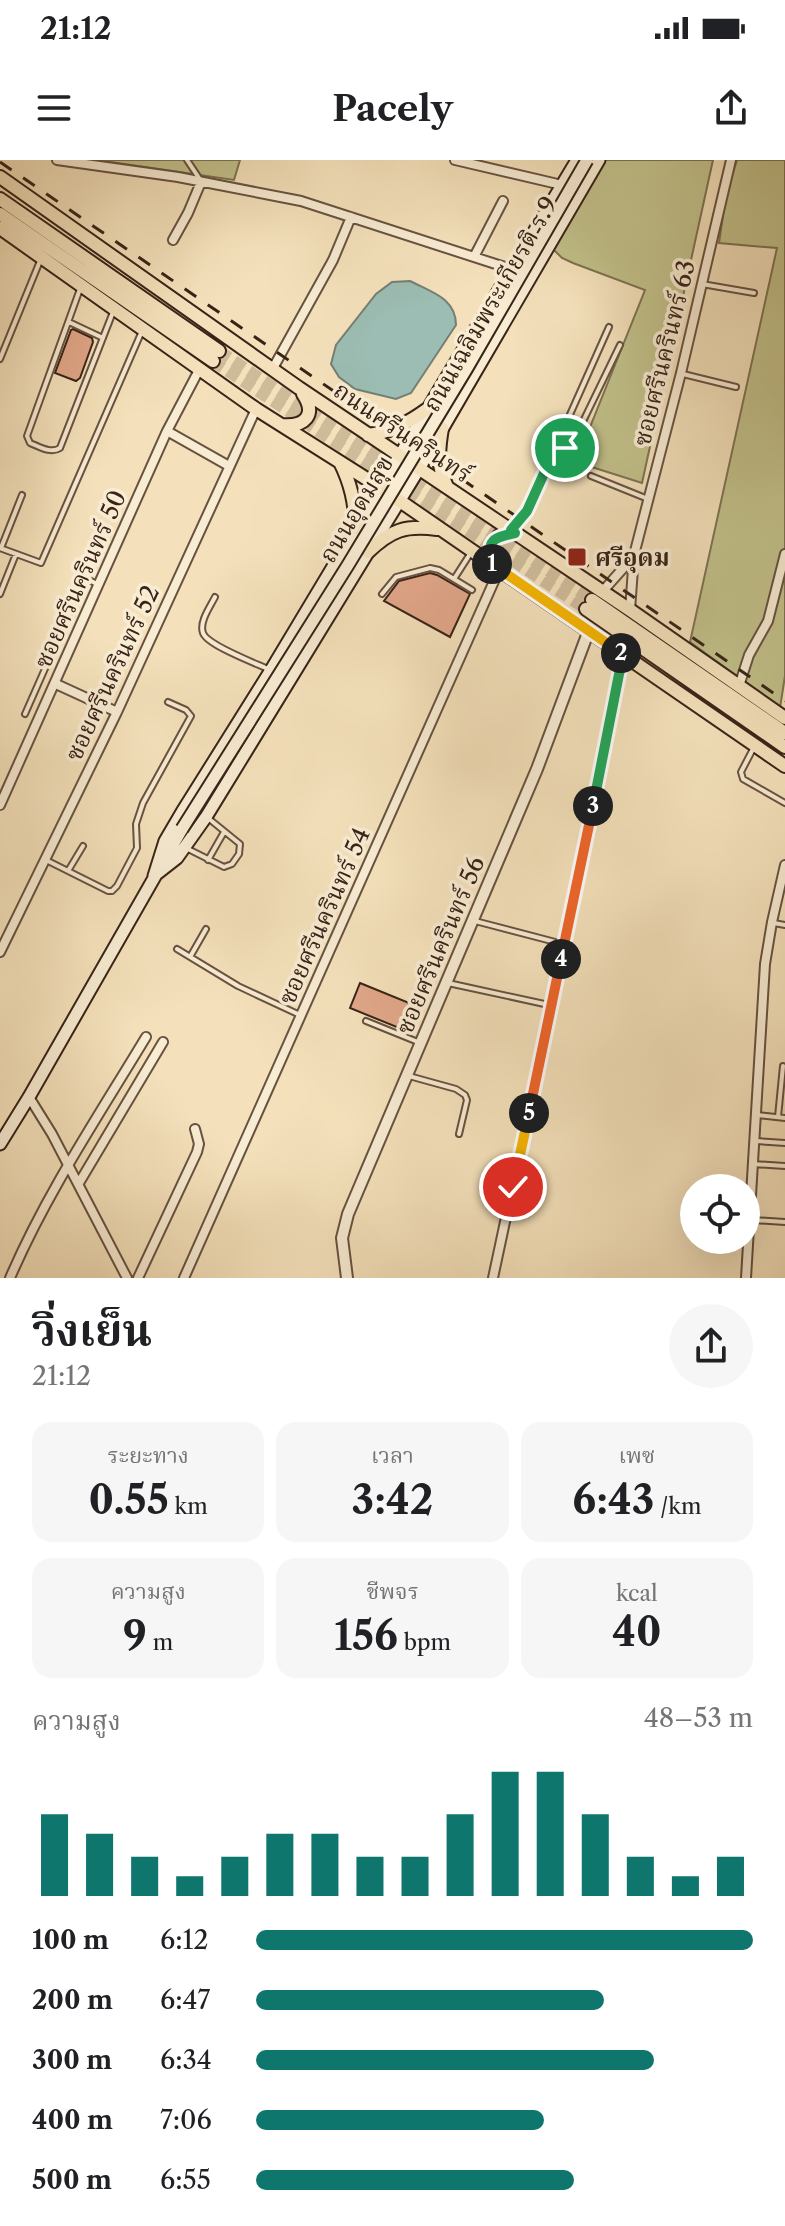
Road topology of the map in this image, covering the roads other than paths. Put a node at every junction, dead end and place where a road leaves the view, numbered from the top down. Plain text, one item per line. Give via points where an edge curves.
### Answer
1 (57, 160) edge
2 (187, 160) edge
3 (455, 160) edge
4 (577, 160) edge
5 (587, 160) edge
6 (599, 160) edge
7 (731, 160) edge
8 (0, 177) edge
9 (201, 182) junction
10 (562, 185) junction
11 (0, 199) edge
12 (503, 201) dead end
13 (0, 214) edge
14 (351, 217) junction
15 (0, 228) edge
16 (173, 240) dead end
17 (474, 257) junction
18 (41, 258) junction
19 (511, 269) junction
20 (702, 284) junction
21 (81, 286) junction
22 (754, 293) dead end
23 (114, 310) junction
24 (68, 321) junction
25 (609, 327) dead end
26 (143, 329) junction
27 (103, 338) junction
28 (620, 345) dead end
29 (0, 359) edge
30 (199, 370) junction
31 (272, 370) junction
32 (681, 373) junction
33 (448, 374) junction
34 (468, 385) junction
35 (736, 387) dead end
36 (299, 388) junction
37 (256, 409) junction
38 (426, 410) junction
39 (279, 424) junction
40 (442, 428) junction
41 (167, 431) junction
42 (368, 435) junction
43 (555, 449) junction
44 (399, 456) junction
45 (340, 462) junction
46 (229, 466) junction
47 (419, 469) junction
48 (591, 476) dead end
49 (447, 487) junction
50 (381, 488) junction
51 (22, 495) dead end
52 (648, 499) junction
53 (399, 501) junction
54 (356, 528) junction
55 (440, 529) junction
56 (513, 532) junction
57 (0, 548) edge
58 (472, 551) junction
59 (368, 552) junction
60 (16, 554) junction
61 (785, 554) edge
62 (634, 555) junction
63 (496, 567) junction
64 (454, 579) junction
65 (99, 585) junction
66 (472, 590) dead end
67 (0, 594) edge
68 (382, 594) dead end
69 (215, 597) dead end
70 (593, 600) junction
71 (630, 610) junction
72 (302, 618) junction
73 (320, 630) junction
74 (589, 630) junction
75 (623, 654) junction
76 (271, 670) junction
77 (56, 684) junction
78 (739, 686) junction
79 (168, 702) dead end
80 (117, 712) junction
81 (25, 714) dead end
82 (785, 718) edge
83 (785, 733) edge
84 (755, 745) junction
85 (785, 747) edge
86 (785, 766) edge
87 (785, 803) edge
88 (0, 805) edge
89 (206, 817) junction
90 (224, 832) junction
91 (83, 846) dead end
92 (185, 848) junction
93 (46, 860) junction
94 (208, 860) junction
95 (785, 865) edge
96 (68, 871) junction
97 (154, 876) junction
98 (472, 920) junction
99 (772, 922) junction
100 (785, 925) edge
101 (206, 929) dead end
102 (564, 944) junction
103 (177, 949) dead end
104 (0, 952) edge
105 (190, 957) junction
106 (446, 983) junction
107 (551, 1005) junction
108 (302, 1016) junction
109 (366, 1021) dead end
110 (146, 1037) dead end
111 (163, 1042) dead end
112 (420, 1043) junction
113 (783, 1066) edge
114 (406, 1076) junction
115 (29, 1097) junction
116 (755, 1115) junction
117 (778, 1117) junction
118 (785, 1118) edge
119 (195, 1129) dead end
120 (459, 1134) dead end
121 (754, 1141) junction
122 (785, 1143) edge
123 (0, 1144) edge
124 (752, 1164) junction
125 (69, 1165) junction
126 (785, 1166) edge
127 (751, 1174) edge
128 (79, 1183) junction
129 (760, 1221) edge
130 (785, 1222) edge
131 (747, 1254) edge
132 (10, 1278) edge
133 (127, 1278) edge
134 (138, 1278) edge
135 (184, 1278) edge
136 (347, 1278) edge
137 (493, 1278) edge
138 (746, 1278) edge

1 - 9 street
2 - 9 lane
3 - 10 street
4 - 10 main road, ถนนเฉลิมพระเกียรติ ร.9
5 - 97 main road, ถนนอุดมสุข, bridge via 356,552
6 - 34 main road, ถนนเฉลิมพระเกียรติ ร.9
7 - 20 street, ซอยศรีนครินทร์ 63
8 - 31 main road, ถนนศรีนครินทร์
9 - 14 street via 301,201
9 - 16 street
10 - 19 main road, ถนนเฉลิมพระเกียรติ ร.9
11 - 13 main road via 216,356
12 - 17 street
14 - 17 street
14 - 31 street
15 - 18 main road
17 - 19 street
18 - 21 main road
18 - 29 lane
19 - 33 main road, ถนนเฉลิมพระเกียรติ ร.9
20 - 22 lane
20 - 32 street, ซอยศรีนครินทร์ 63
21 - 23 main road
21 - 24 lane
23 - 26 main road
23 - 27 lane
24 - 27 lane
24 - 27 lane via 27,436 30,443 51,451 60,448
25 - 43 lane
26 - 30 main road
26 - 60 lane via 41,563
28 - 43 lane via 574,440
30 - 37 main road
30 - 41 street, ซอยศรีนครินทร์ 50
31 - 36 main road, ถนนศรีนครินทร์
32 - 35 lane
32 - 52 street, ซอยศรีนครินทร์ 63
33 - 34 main road via 450,393
33 - 38 main road, ถนนเฉลิมพระเกียรติ ร.9
34 - 40 main road, ถนนเฉลิมพระเกียรติ ร.9
36 - 39 main road via 310,412 297,425
36 - 42 main road, ถนนศรีนครินทร์
37 - 39 main road
37 - 46 street, ซอยศรีนครินทร์ 52
38 - 42 main road via 408,423
38 - 44 main road, ถนนเฉลิมพระเกียรติ ร.9
39 - 45 main road
40 - 47 main road, ถนนเฉลิมพระเกียรติ ร.9
40 - 49 main road via 438,455
41 - 46 street
41 - 65 street, ซอยศรีนครินทร์ 50
42 - 44 main road, ถนนศรีนครินทร์
43 - 56 lane
44 - 47 main road, ถนนศรีนครินทร์
44 - 50 main road, ถนนอุดมสุข
45 - 50 main road
45 - 54 main road via 351,484
46 - 80 street, ซอยศรีนครินทร์ 52
47 - 49 main road, ถนนศรีนครินทร์
47 - 53 main road, ถนนอุดมสุข
48 - 52 lane
49 - 56 main road, ถนนศรีนครินทร์
50 - 53 main road
50 - 54 main road, ถนนอุดมสุข
51 - 57 lane
52 - 62 street, ซอยศรีนครินทร์ 63
53 - 55 main road
53 - 59 main road, ถนนอุดมสุข
54 - 72 main road, ถนนอุดมสุข
55 - 58 main road
55 - 59 main road via 402,528
56 - 63 main road via 494,539 489,549
56 - 70 main road, ถนนศรีนครินทร์
57 - 60 lane
58 - 63 main road
58 - 64 lane
59 - 73 main road, ถนนอุดมสุข
60 - 67 lane
61 - 78 street via 768,621
62 - 70 street, ซอยศรีนครินทร์ 63
62 - 71 street, ซอยศรีนครินทร์ 63
63 - 74 main road
63 - 108 street, ซอยศรีนครินทร์ 54
64 - 66 lane
64 - 68 lane via 430,568 404,573
65 - 77 street, ซอยศรีนครินทร์ 50
65 - 81 lane via 85,578
69 - 76 lane via 203,623 204,637
70 - 71 main road, ถนนศรีนครินทร์
70 - 83 main road, ถนนศรีนครินทร์
70 - 85 main road, ถนนศรีนครินทร์
71 - 78 main road, ถนนศรีนครินทร์
72 - 73 main road via 318,615
72 - 76 main road, ถนนอุดมสุข
73 - 89 main road, ถนนอุดมสุข
74 - 75 main road
74 - 98 street, ซอยศรีนครินทร์ 56
75 - 84 main road
75 - 102 street
76 - 97 main road, ถนนอุดมสุข via 165,841
77 - 80 street
77 - 88 street, ซอยศรีนครินทร์ 50
78 - 82 main road, ถนนศรีนครินทร์
79 - 96 lane via 191,716 143,803 136,824 137,848 117,886 108,891
80 - 93 street, ซอยศรีนครินทร์ 52
84 - 86 main road
84 - 87 lane via 741,772 743,779
89 - 90 lane
89 - 92 main road, ถนนอุดมสุข
90 - 94 lane
90 - 94 lane via 238,841 239,854 224,867
91 - 96 lane
92 - 94 lane
92 - 97 main road, ถนนอุดมสุข
93 - 96 lane
93 - 104 street, ซอยศรีนครินทร์ 52
95 - 99 street
97 - 115 main road, ถนนอุดมสุข
98 - 102 lane
98 - 106 street, ซอยศรีนครินทร์ 56
99 - 100 lane
99 - 116 street
101 - 105 lane
102 - 107 street
103 - 105 lane
105 - 108 lane
106 - 107 lane
106 - 112 street, ซอยศรีนครินทร์ 56
107 - 137 street
108 - 135 street, ซอยศรีนครินทร์ 54
109 - 112 lane
110 - 125 street
111 - 128 street
112 - 114 street, ซอยศรีนครินทร์ 56
113 - 117 lane
114 - 120 lane via 465,1095
114 - 136 street, ซอยศรีนครินทร์ 56 via 344,1226
115 - 123 main road, ถนนอุดมสุข
115 - 125 street
116 - 117 lane
116 - 121 street
117 - 118 lane
119 - 134 street via 197,1152
121 - 122 lane
121 - 124 street
124 - 126 lane
124 - 127 street
125 - 128 street
125 - 132 street
128 - 133 street
129 - 130 lane
131 - 138 street

